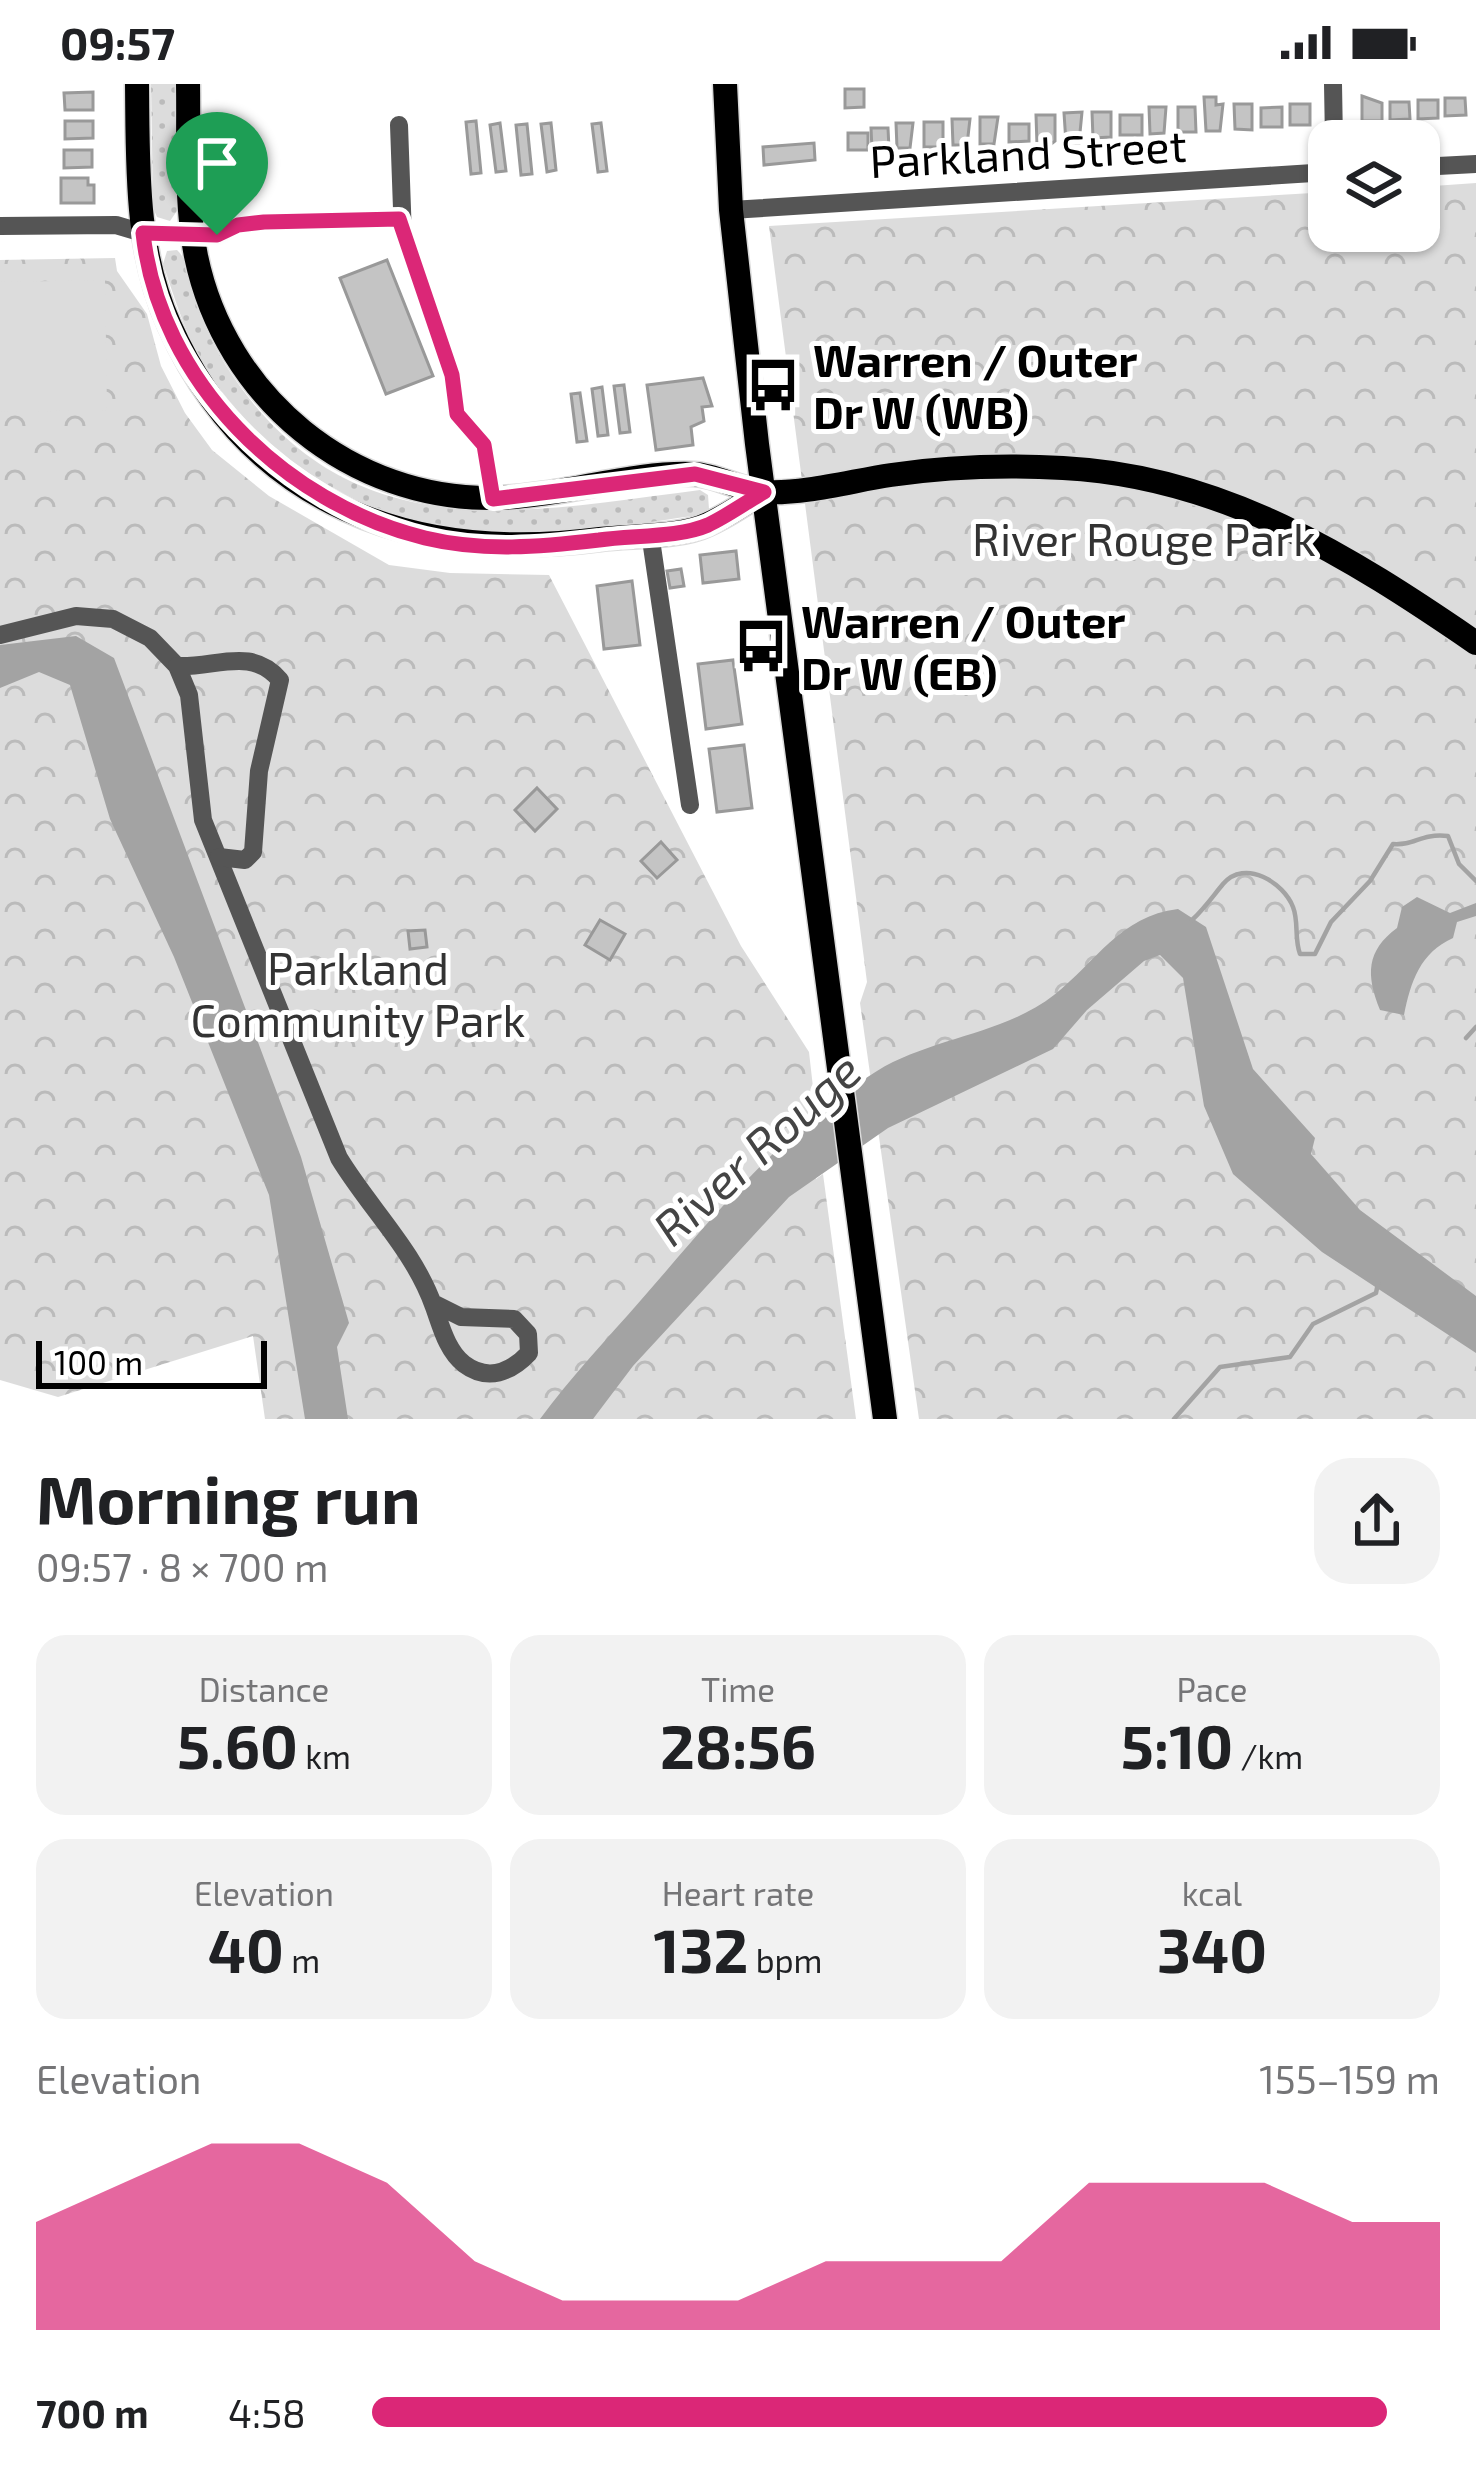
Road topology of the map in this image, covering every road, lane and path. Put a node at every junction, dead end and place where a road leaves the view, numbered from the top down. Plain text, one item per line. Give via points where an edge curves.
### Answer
1 (136, 84) edge
2 (188, 84) edge
3 (725, 84) edge
4 (1333, 84) edge
5 (1334, 120) edge
6 (399, 125) dead end
7 (1476, 164) edge
8 (1440, 166) edge
9 (1308, 173) edge
10 (731, 210) junction
11 (399, 219) junction
12 (0, 226) edge
13 (192, 232) junction
14 (143, 233) junction
15 (715, 479) junction
16 (764, 492) junction
17 (493, 499) junction
18 (717, 519) junction
19 (650, 533) junction
20 (0, 634) edge
21 (1476, 643) edge
22 (177, 666) junction
23 (690, 805) dead end
24 (219, 857) junction
25 (433, 1303) junction
26 (885, 1419) edge

1 - 14 main road
2 - 13 main road
3 - 10 main road
4 - 5 street
6 - 11 street
7 - 8 street
9 - 10 street, Parkland Street
10 - 16 main road
11 - 13 street
11 - 17 street via 452,375 457,414 484,445
12 - 14 street via 116,224
13 - 14 street
13 - 17 main road via 225,338 293,425 395,484
14 - 19 main road via 160,302 192,369 248,440 320,496 388,527 468,546 544,547
15 - 16 main road
15 - 17 main road via 695,474
15 - 18 main road
16 - 18 main road
16 - 21 main road via 976,469 1062,468 1158,482 1306,534
16 - 26 main road
18 - 19 main road
19 - 23 street
20 - 22 street via 76,616 113,620 150,638
22 - 24 street via 189,695 203,820
22 - 24 street via 247,659 266,663 280,680 259,771 253,852 245,860
24 - 25 street via 339,1158
25 - 25 street via 462,1363 486,1375 513,1370 529,1353 528,1334 514,1319 461,1317

